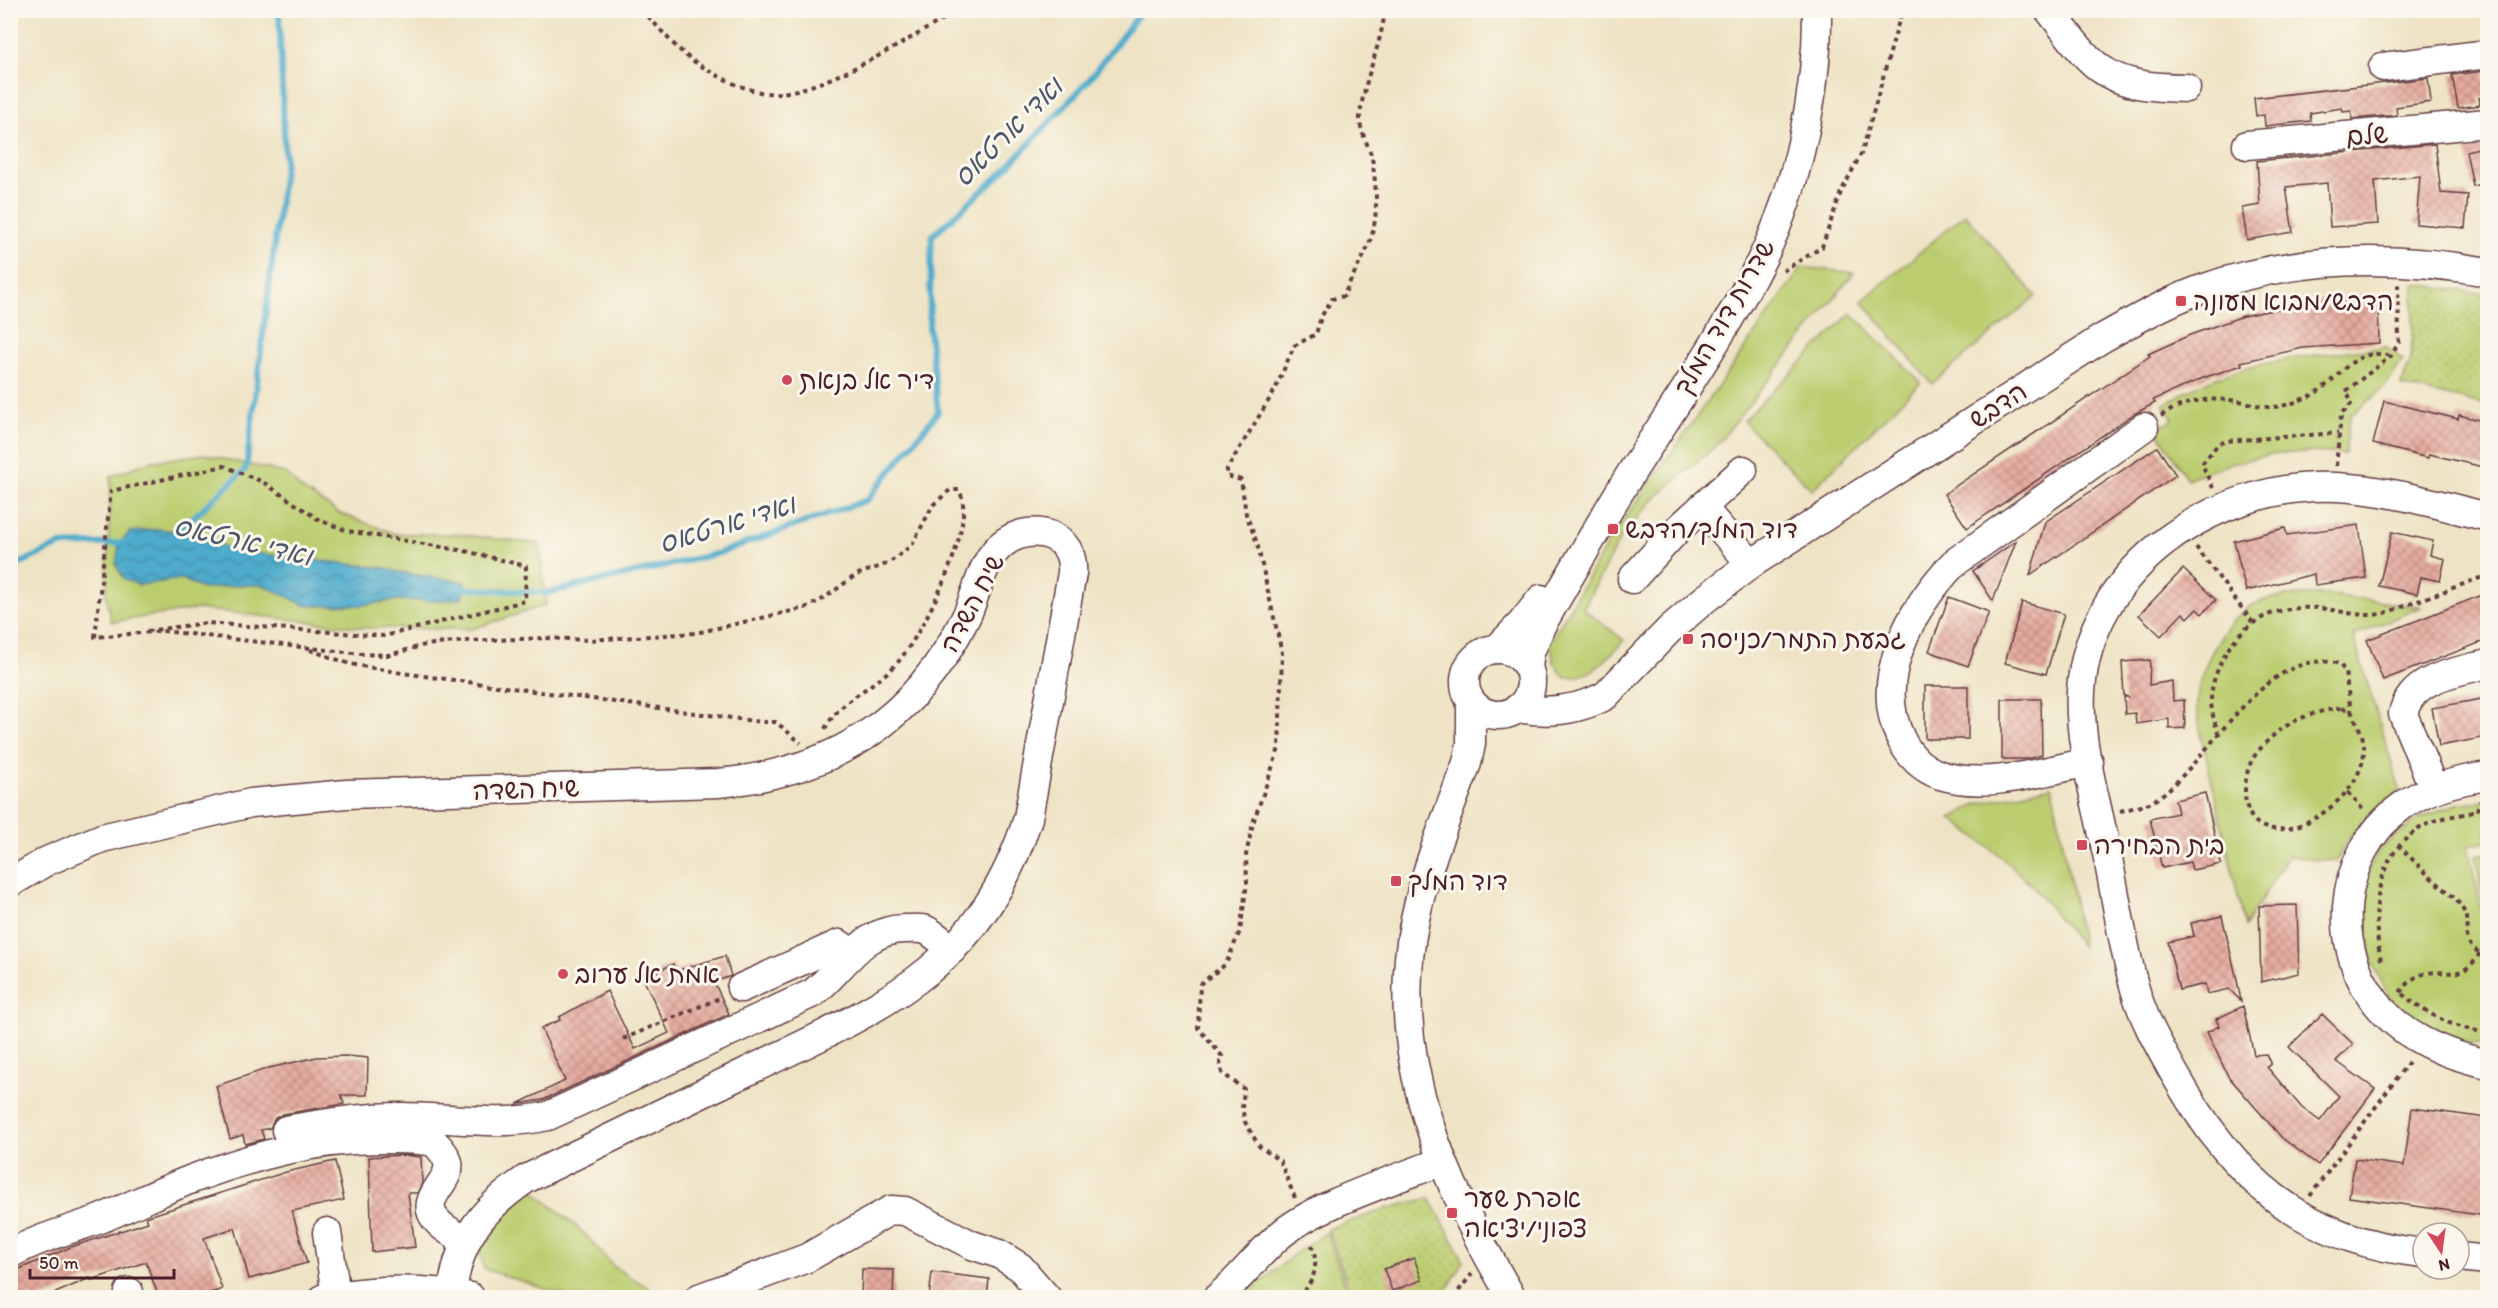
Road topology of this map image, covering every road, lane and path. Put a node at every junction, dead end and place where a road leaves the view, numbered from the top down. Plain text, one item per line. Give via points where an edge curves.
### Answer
1 (642, 10) edge
2 (959, 10) edge
3 (1385, 10) edge
4 (1817, 10) edge
5 (1902, 10) edge
6 (2049, 10) edge
7 (2487, 54) edge
8 (2383, 67) dead end
9 (2186, 88) dead end
10 (2487, 123) edge
11 (2247, 145) dead end
12 (2398, 261) junction
13 (2487, 272) edge
14 (1744, 294) junction
15 (2391, 356) junction
16 (2144, 427) joint
17 (2338, 434) junction
18 (1743, 470) dead end
19 (1631, 473) junction
20 (2334, 487) junction
21 (1702, 507) junction
22 (2223, 509) junction
23 (2487, 516) edge
24 (2183, 529) junction
25 (1751, 564) junction
26 (2487, 575) edge
27 (1632, 579) dead end
28 (2253, 623) junction
29 (147, 631) junction
30 (301, 647) junction
31 (1497, 649) junction
32 (2487, 664) edge
33 (1529, 672) junction
34 (1472, 703) junction
35 (1574, 708) junction
36 (1513, 711) junction
37 (2351, 711) junction
38 (2218, 735) junction
39 (820, 760) junction
40 (2088, 762) junction
41 (1467, 763) junction
42 (2487, 776) edge
43 (2434, 789) junction
44 (2100, 816) junction
45 (2379, 827) junction
46 (2399, 847) junction
47 (10, 883) edge
48 (952, 950) junction
49 (2487, 951) edge
50 (852, 953) junction
51 (2480, 953) junction
52 (2385, 969) dead end
53 (2395, 984) dead end
54 (741, 988) joint
55 (2400, 992) junction
56 (2487, 1032) edge
57 (623, 1039) dead end
58 (2424, 1042) junction
59 (2487, 1064) edge
60 (286, 1130) dead end
61 (1442, 1161) junction
62 (2297, 1213) junction
63 (1304, 1219) junction
64 (327, 1232) dead end
65 (465, 1241) junction
66 (2411, 1251) edge
67 (10, 1254) edge
68 (2471, 1258) edge
69 (2487, 1260) edge
70 (462, 1296) edge
71 (330, 1297) edge
72 (699, 1298) edge
73 (1047, 1298) edge
74 (1217, 1298) edge
75 (1298, 1298) edge
76 (1512, 1298) edge

1 - 2 path via 693,61 733,83 766,93 801,90 875,58
3 - 63 path via 1360,119 1372,155 1376,190 1374,224 1366,250 1344,296 1332,299 1316,334 1294,346 1275,390 1227,469 1227,476 1241,480 1282,653 1279,747 1246,855 1240,931 1226,964 1200,984 1198,1028 1222,1056 1222,1073 1244,1089 1245,1122 1259,1146 1280,1161
4 - 14 street, שדרות דוד המלך via 1813,81 1802,140 1788,192
5 - 14 path via 1862,152 1841,192 1822,247
6 - 9 street via 2098,68 2124,81
7 - 8 street
10 - 11 street, שלם
12 - 13 street, הדבש
12 - 15 path via 2399,342
12 - 25 street, הדבש via 2303,265 2251,275 2150,311
14 - 19 street, שדרות דוד המלך
15 - 16 path via 2378,352 2361,357 2323,388 2292,403 2273,408 2220,398 2203,399 2172,409
15 - 17 path via 2346,392 2352,403 2341,415
16 - 40 street via 1953,562 1918,610 1893,678 1891,708 1898,733 1911,755 1930,771 1956,778 1992,779
17 - 20 path
17 - 22 path via 2218,444 2202,464
18 - 21 street
19 - 31 street, שדרות דוד המלך via 1537,604
19 - 33 street, שדרות דוד המלך via 1541,626 1530,652
20 - 22 street via 2289,490
20 - 23 street via 2380,492
21 - 25 street
21 - 27 street
22 - 24 street
24 - 28 path
24 - 40 street via 2132,571 2106,606 2089,647 2081,691
25 - 35 street, הדבש via 1670,629 1605,696
26 - 28 path via 2370,617 2281,609
28 - 38 path via 2227,651 2210,693
29 - 29 path via 206,623 384,636 525,601 526,566 348,531 319,520 263,482 224,466 111,491 95,637
29 - 30 path
30 - 39 path via 350,664 402,673 776,722
30 - 39 path via 389,655 425,645 466,641 590,640 696,633 805,608 856,575 889,563 912,545 933,505 950,490 959,490 964,498 964,522 942,587 897,663 828,723 821,738
31 - 33 street via 1515,654
31 - 34 street via 1482,653 1469,664 1464,680
32 - 43 street via 2428,682 2406,702 2403,714
33 - 35 street via 1554,700
33 - 36 street via 1528,695
34 - 36 street via 1488,714
34 - 41 street
35 - 36 street, הדבש
36 - 41 street via 1486,736
37 - 37 path via 2319,710 2297,718 2274,733 2256,753 2245,782 2245,803 2262,827 2277,830 2311,821 2348,792 2360,769 2364,744
37 - 38 path via 2347,679 2340,664 2305,662 2264,689
38 - 44 path via 2155,800
39 - 47 street, שיח השדה via 776,774 718,783 346,795 251,803 94,841 47,861
39 - 48 street, שיח השדה via 887,721 933,673 953,644 999,547 1017,536 1032,533 1049,535 1066,545 1072,573 1028,818 1018,849 990,905
40 - 44 street
41 - 61 street via 1427,873 1415,919 1406,994 1417,1084
42 - 43 street
42 - 46 path via 2477,811 2433,821 2409,835
43 - 45 street via 2404,804
44 - 62 street via 2134,987 2152,1030 2194,1107 2220,1144 2267,1193
45 - 46 path
45 - 58 street via 2359,857 2350,881 2345,909 2347,936 2361,980 2373,999 2387,1016
46 - 51 path via 2463,908 2467,940
46 - 52 path via 2378,888 2375,912 2375,933
48 - 50 street via 925,929 900,928 880,932
48 - 65 street, שיח השדה via 926,974 870,1011 526,1179 492,1205
49 - 51 path
50 - 54 street via 839,944
50 - 60 street via 829,981 813,993 548,1116 509,1122 375,1118
51 - 55 path via 2463,972 2418,976
53 - 55 path
54 - 57 path
55 - 56 path via 2453,1026
58 - 59 street
58 - 62 path
61 - 63 street
61 - 76 street via 1464,1211
62 - 66 street via 2355,1239
63 - 74 street via 1279,1236
63 - 75 path via 1317,1263
64 - 71 street
65 - 67 street via 438,1223 433,1215 434,1192 448,1171 448,1161 434,1142 357,1139 302,1146 246,1160
65 - 70 street, שיח השדה via 457,1264
68 - 69 street
70 - 71 street via 390,1290
72 - 73 street via 807,1258 891,1210 906,1212 999,1254 1020,1268

